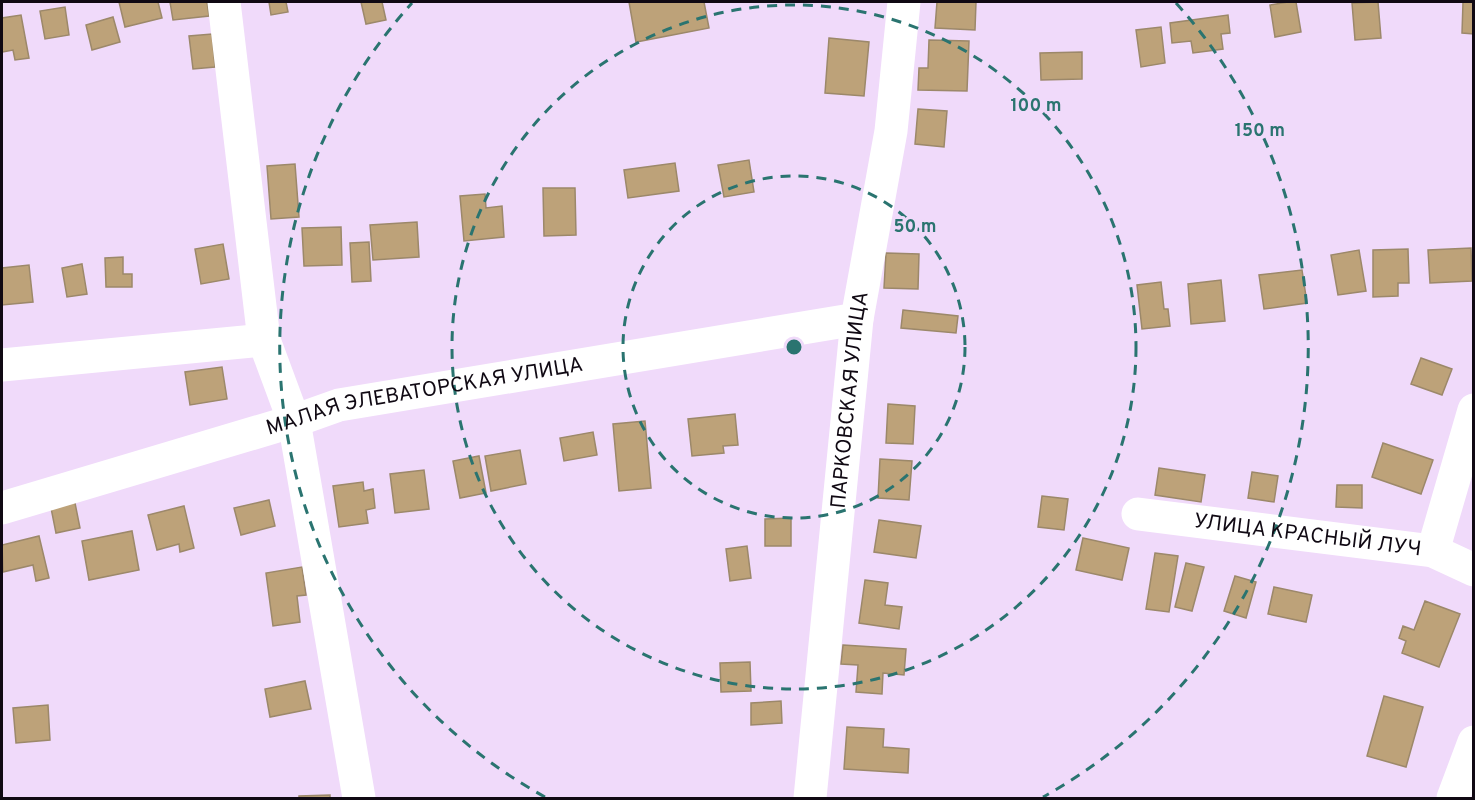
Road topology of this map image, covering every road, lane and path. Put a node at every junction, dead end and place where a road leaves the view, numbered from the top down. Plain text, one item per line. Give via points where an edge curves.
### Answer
1 (224, 2) edge
2 (904, 2) edge
3 (857, 319) junction
4 (264, 340) junction
5 (2, 365) edge
6 (1473, 410) edge
7 (294, 421) junction
8 (2, 508) edge
9 (1138, 514) dead end
10 (1433, 551) junction
11 (1473, 570) edge
12 (1473, 742) edge
13 (359, 798) edge
14 (810, 798) edge
15 (1453, 798) edge

1 - 4 street
2 - 3 street, ПАРКОВСКАЯ УЛИЦА via 891,131
3 - 7 street, МАЛАЯ ЭЛЕВАТОРСКАЯ УЛИЦА via 339,405
3 - 14 street, ПАРКОВСКАЯ УЛИЦА
4 - 5 street
4 - 7 street
6 - 10 street
7 - 8 street, МАЛАЯ ЭЛЕВАТОРСКАЯ УЛИЦА
7 - 13 street
9 - 10 street, УЛИЦА КРАСНЫЙ ЛУЧ
10 - 11 street, УЛИЦА КРАСНЫЙ ЛУЧ
12 - 15 street

